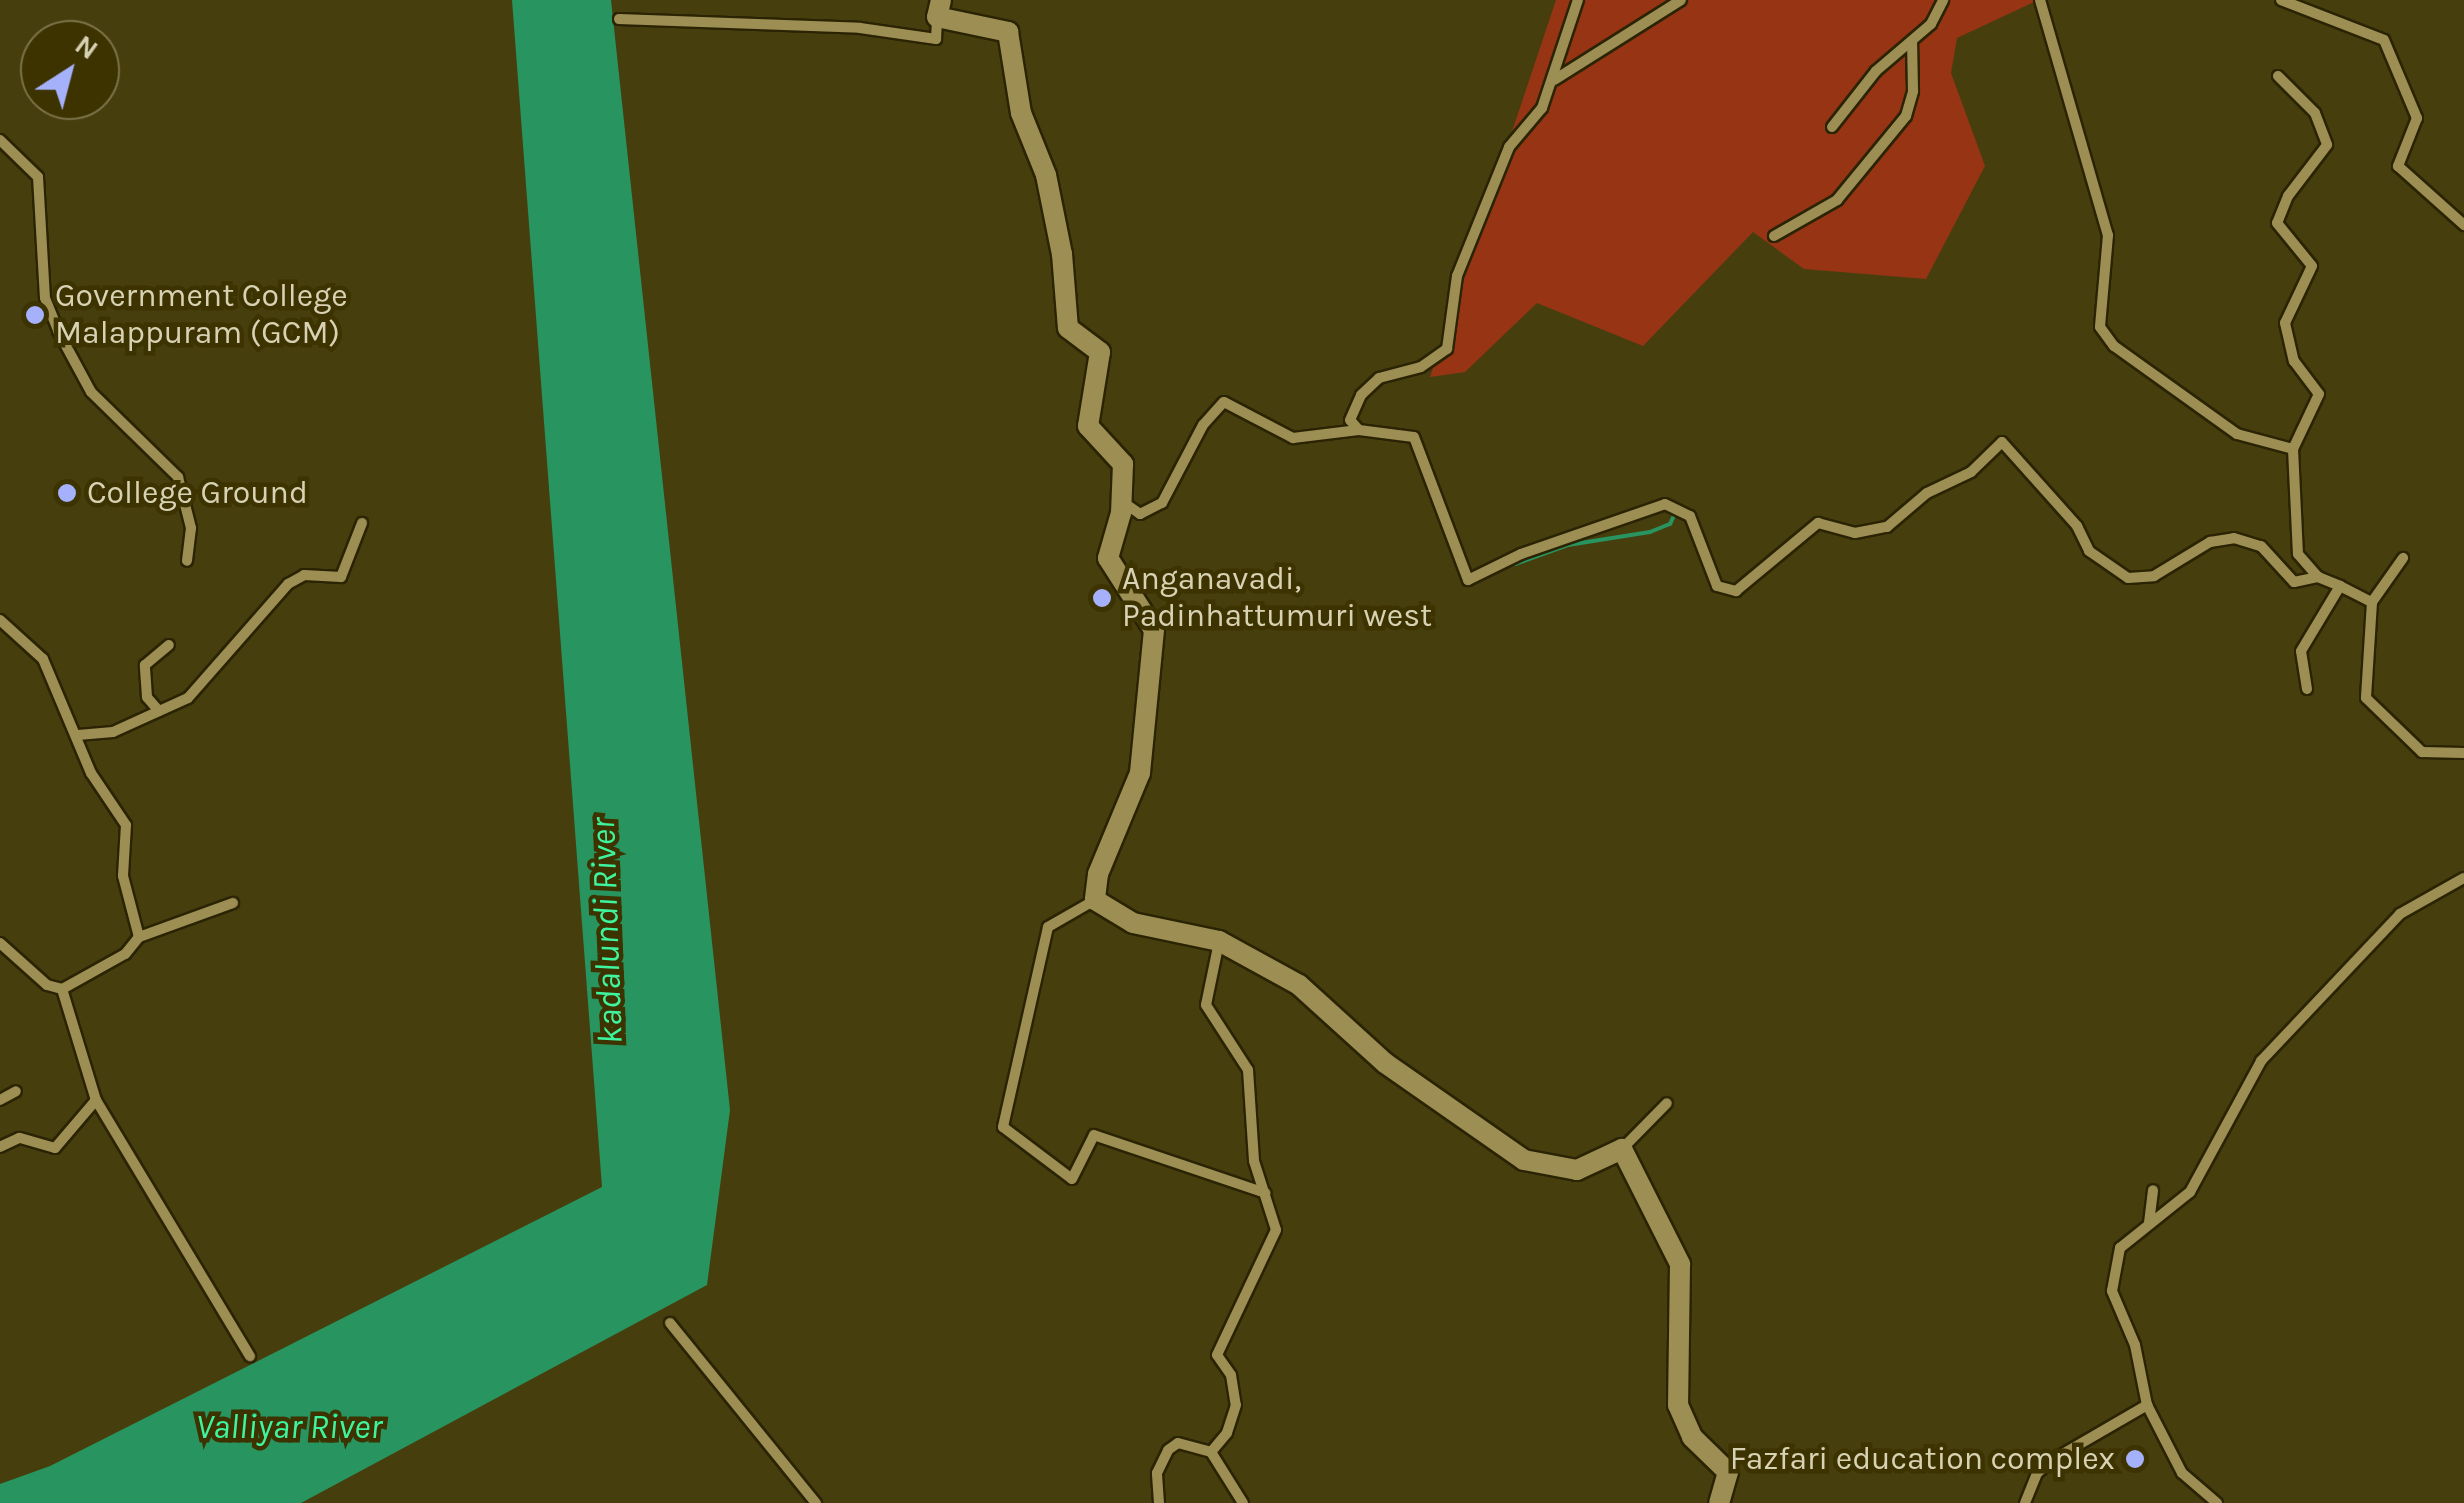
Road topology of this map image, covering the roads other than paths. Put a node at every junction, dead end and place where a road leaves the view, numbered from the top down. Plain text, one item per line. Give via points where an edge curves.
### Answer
1 (1578, 0) edge
2 (1681, 0) edge
3 (1943, 0) edge
4 (2040, 0) edge
5 (2281, 0) edge
6 (939, 9) edge
7 (620, 20) dead end
8 (1912, 40) junction
9 (2278, 76) dead end
10 (1554, 79) junction
11 (1832, 127) dead end
12 (0, 140) edge
13 (2464, 225) edge
14 (1774, 236) dead end
15 (1358, 430) junction
16 (2294, 449) junction
17 (1122, 502) junction
18 (362, 523) dead end
19 (2403, 558) dead end
20 (187, 561) dead end
21 (2318, 578) junction
22 (2340, 586) junction
23 (2372, 602) junction
24 (0, 620) edge
25 (169, 645) dead end
26 (2306, 689) dead end
27 (160, 711) junction
28 (78, 735) junction
29 (2464, 753) edge
30 (2464, 878) edge
31 (1096, 900) junction
32 (233, 904) dead end
33 (139, 938) junction
34 (1219, 941) junction
35 (0, 943) edge
36 (62, 989) junction
37 (16, 1091) dead end
38 (0, 1100) edge
39 (96, 1100) junction
40 (1668, 1103) dead end
41 (0, 1147) edge
42 (1622, 1149) junction
43 (2152, 1190) dead end
44 (1264, 1193) junction
45 (2149, 1223) junction
46 (670, 1323) dead end
47 (250, 1356) dead end
48 (2147, 1405) junction
49 (1212, 1452) junction
50 (816, 1503) edge
51 (1159, 1503) edge
52 (1243, 1503) edge
53 (1719, 1503) edge
54 (2025, 1503) edge
55 (2216, 1503) edge

1 - 10 street
2 - 10 street via 1553,85
3 - 8 street via 1931,24
4 - 16 street via 2108,235 2100,327 2114,346 2237,434
5 - 13 street via 2384,40 2418,118 2398,166
6 - 7 street via 936,39 860,28
6 - 17 main road via 1008,32 1020,113 1046,175 1068,328 1100,352 1088,426 1123,464
8 - 11 street via 1876,71
8 - 14 street via 1913,91 1906,116 1837,200
9 - 16 street via 2315,113 2328,145 2288,196 2277,223 2312,266 2285,323 2294,361 2320,394
10 - 15 street via 1496,176 1457,276 1446,349 1422,367 1379,378 1361,394 1350,420
12 - 20 street via 38,177 45,298 58,331 91,392 178,477 191,528
15 - 17 street via 1293,438 1224,402 1203,426 1162,503 1140,514
15 - 21 street via 1414,437 1468,580 1521,554 1665,504 1690,516 1717,586 1736,591 1818,523 1854,533 1887,527 1928,493 1971,472 2002,442 2077,526 2090,551 2128,578 2154,576 2210,542 2234,538 2261,546 2294,582
16 - 21 street via 2298,554
17 - 31 main road via 1108,558 1154,630 1140,773 1098,874
18 - 27 street via 342,578 304,575 288,584 214,674 188,698
19 - 23 street
21 - 22 street
22 - 23 street
22 - 26 street via 2301,651
23 - 29 street via 2366,698 2422,752
24 - 28 street via 43,659
25 - 27 street via 145,664 147,697
27 - 28 street via 113,732
28 - 33 street via 91,773 130,837 122,849 123,876
30 - 45 street via 2400,914 2261,1061 2190,1192
31 - 34 main road via 1134,923
31 - 44 street via 1048,927 1003,1127 1072,1179 1094,1135
32 - 33 street
33 - 36 street via 124,954
34 - 42 main road via 1299,985 1385,1063 1524,1160 1577,1170
34 - 44 street via 1206,1005 1248,1070 1254,1161
35 - 36 street via 47,985
36 - 39 street
37 - 38 street
39 - 41 street via 55,1148 20,1138
39 - 47 street
40 - 42 street
42 - 53 main road via 1680,1264 1678,1405 1692,1437 1728,1472
43 - 45 street
44 - 49 street via 1276,1230 1217,1354 1236,1405 1227,1434
45 - 48 street via 2120,1248 2112,1291 2135,1345
46 - 50 street
48 - 54 street via 2046,1466
48 - 55 street via 2182,1472
49 - 51 street via 1178,1443 1168,1450 1157,1473
49 - 52 street

